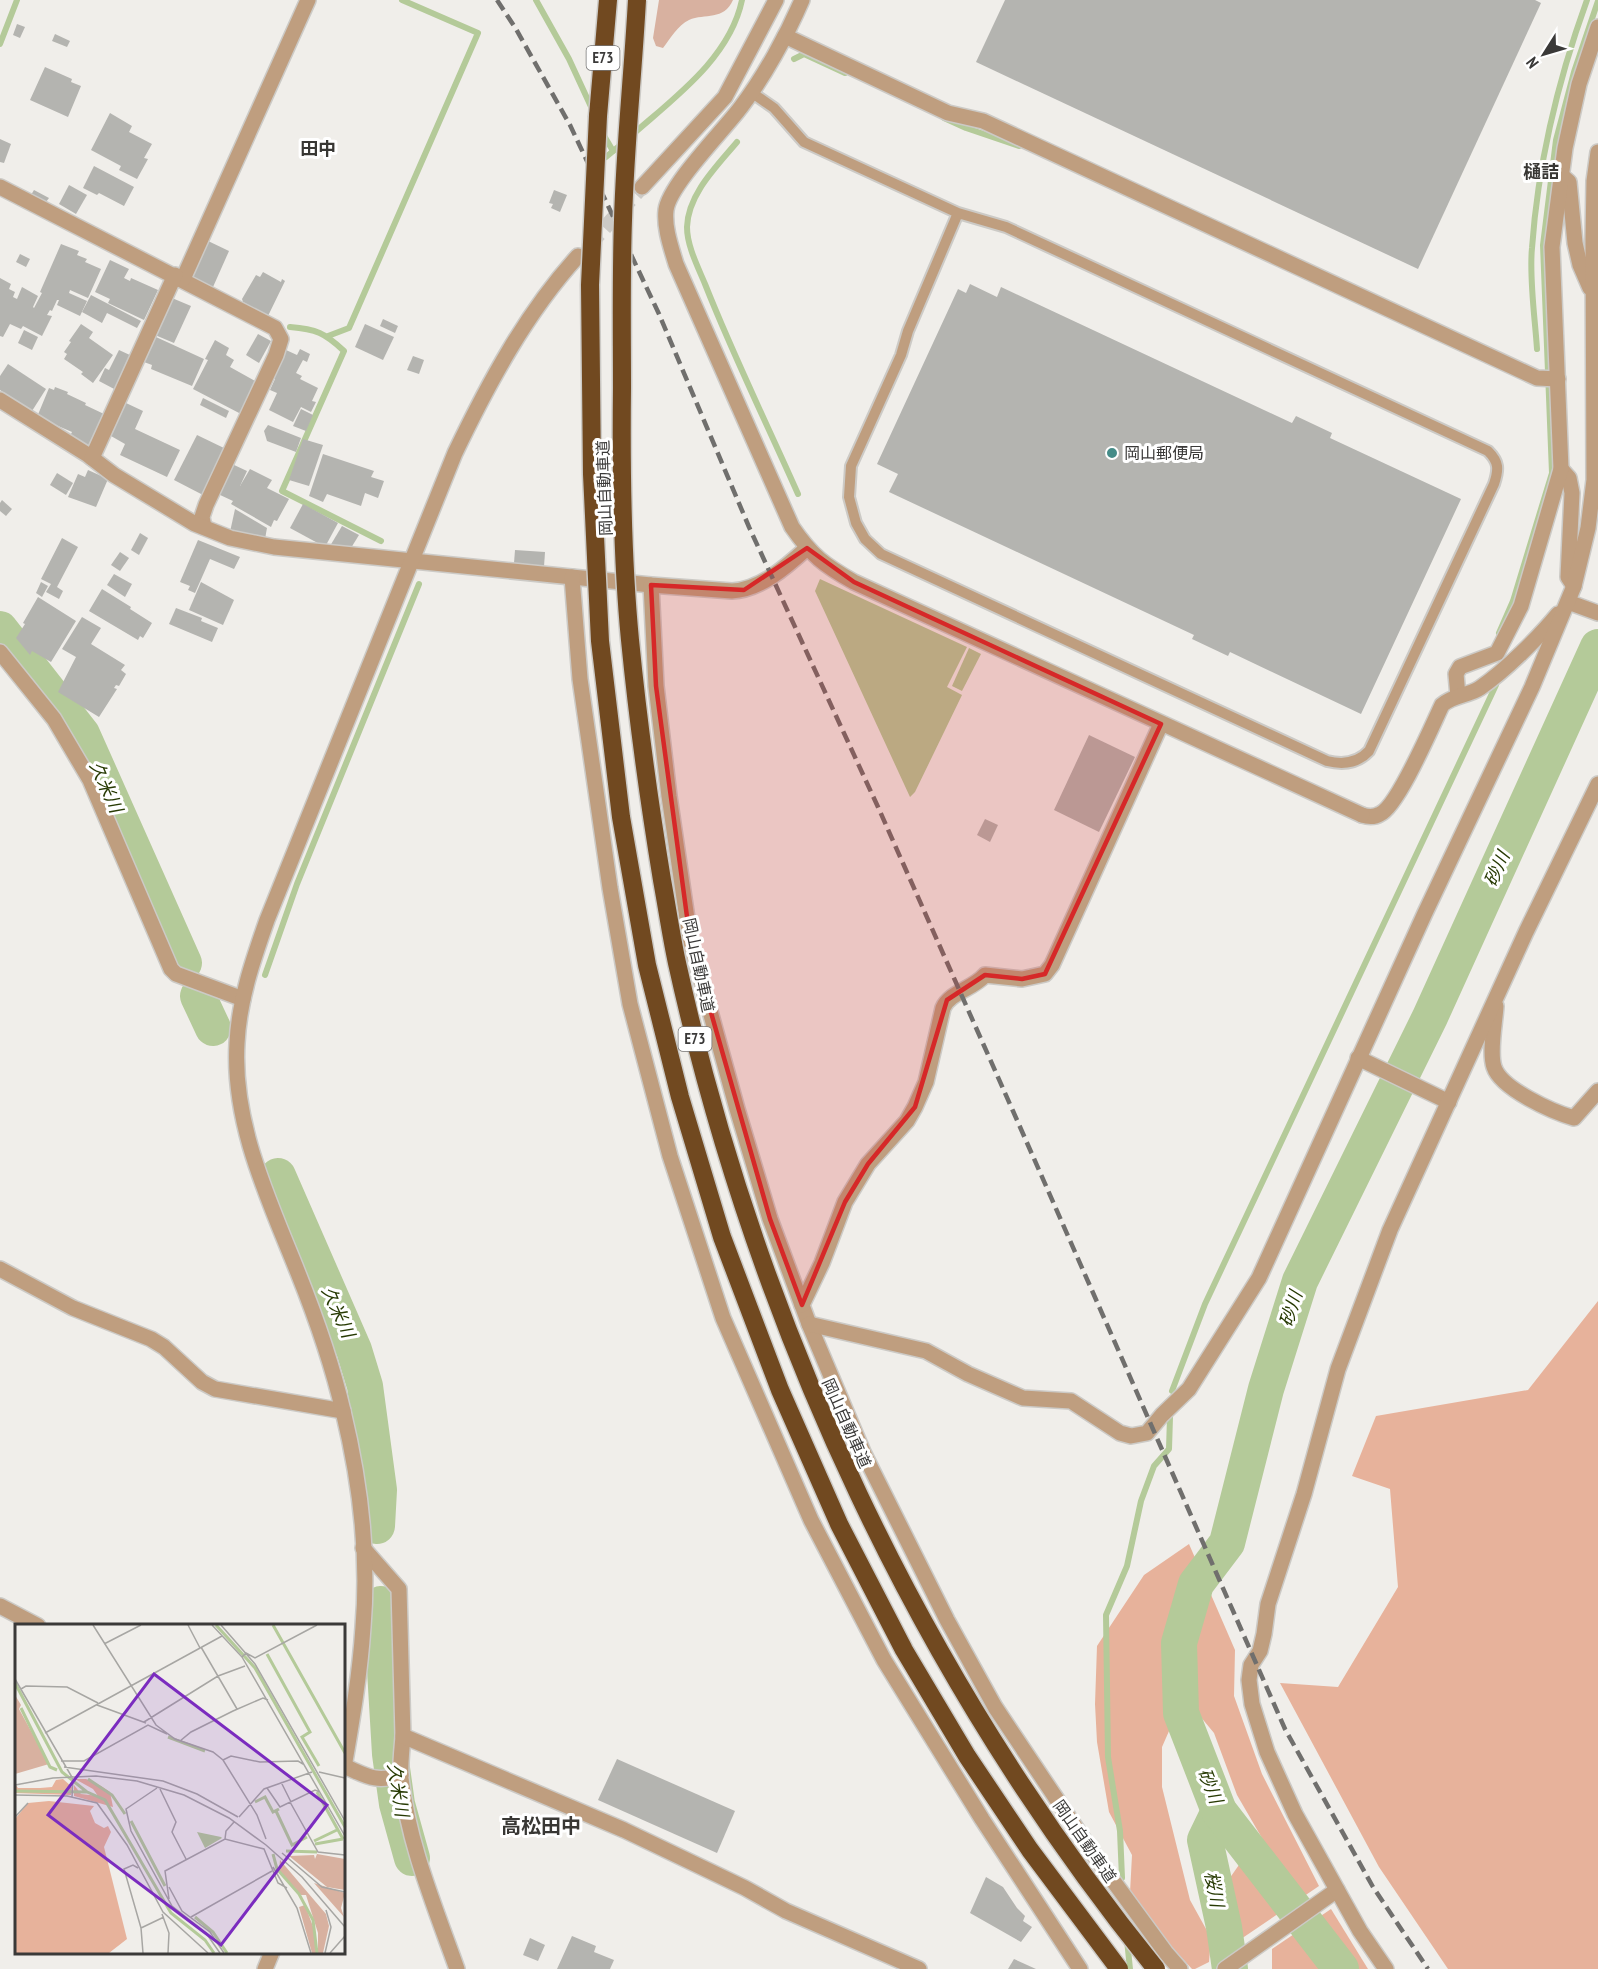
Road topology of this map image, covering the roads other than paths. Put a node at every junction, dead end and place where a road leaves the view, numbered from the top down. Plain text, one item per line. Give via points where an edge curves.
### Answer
1 (308, 0) edge
2 (596, 0) edge
3 (608, 0) edge
4 (638, 0) edge
5 (776, 0) edge
6 (802, 0) edge
7 (1598, 27) edge
8 (785, 36) junction
9 (751, 92) junction
10 (598, 116) junction
11 (1598, 152) edge
12 (1561, 175) junction
13 (0, 187) edge
14 (642, 187) tunnel mouth
15 (958, 213) junction
16 (578, 256) tunnel mouth
17 (179, 277) junction
18 (1593, 296) junction
19 (1552, 379) junction
20 (0, 400) edge
21 (92, 458) junction
22 (1561, 469) junction
23 (204, 527) junction
24 (807, 548) junction
25 (413, 560) junction
26 (572, 577) junction
27 (651, 585) junction
28 (1574, 586) junction
29 (1570, 603) junction
30 (1598, 613) edge
31 (0, 652) edge
32 (1458, 696) junction
33 (1161, 724) junction
34 (1598, 784) edge
35 (1498, 995) junction
36 (243, 999) junction
37 (1362, 1060) junction
38 (1598, 1091) edge
39 (1444, 1099) junction
40 (0, 1269) edge
41 (802, 1305) junction
42 (809, 1324) junction
43 (343, 1411) junction
44 (363, 1548) junction
45 (0, 1606) edge
46 (34, 1624) edge
47 (403, 1736) junction
48 (345, 1760) edge
49 (345, 1766) edge
50 (394, 1777) junction
51 (1337, 1890) junction
52 (272, 1954) edge
53 (265, 1969) edge
54 (458, 1969) edge
55 (919, 1969) edge
56 (1080, 1969) edge
57 (1119, 1969) edge
58 (1156, 1969) edge
59 (1180, 1969) edge
60 (1225, 1969) edge
61 (1386, 1969) edge

1 - 17 street
2 - 10 highway
3 - 10 highway, 岡山自動車道 / E73
4 - 58 highway, 岡山自動車道 / E73, bridge via 623,231 621,473 630,637 650,810 676,959 708,1089 750,1227 806,1378 865,1511 992,1740 1098,1895
5 - 14 street via 725,97
6 - 8 street
7 - 12 street via 1579,84
8 - 9 street
8 - 19 street via 948,113 983,122 1537,378
9 - 15 lane via 774,108 804,142
9 - 24 street via 674,188 666,209 668,236 676,264 787,516
10 - 57 highway, 岡山自動車道 / E73, bridge via 590,285 592,474 600,641 623,828 647,964 680,1097 722,1237 780,1390 839,1524 904,1650 967,1756 1030,1850
11 - 18 street
12 - 18 street via 1569,182 1575,243
12 - 19 street via 1552,246
13 - 17 street
15 - 15 lane via 1006,227 1488,451 1497,460 1494,484 1362,758 1336,764 1327,761 881,554 866,539 856,523 849,497 851,466
16 - 25 street via 555,282 480,400
17 - 21 street
17 - 23 street via 275,328 281,339 206,505
18 - 28 street via 1594,480 1588,528
19 - 22 street
20 - 21 street
21 - 23 street
22 - 28 street via 1569,478 1572,493 1568,577
22 - 32 street via 1521,606 1497,653 1460,667 1456,674
23 - 25 street via 230,538 274,547
24 - 27 street via 774,574 744,590
24 - 33 street via 854,582
25 - 26 street
25 - 36 street via 267,920
26 - 27 street
26 - 56 street via 580,679 630,1004 670,1156 723,1318 811,1520 884,1660
27 - 41 street via 656,686 690,939 770,1219
28 - 29 street
29 - 30 street
29 - 32 street via 1481,687
29 - 37 street via 1425,913
31 - 36 street via 54,719 90,780 171,969
32 - 33 street via 1442,705 1389,807 1368,817
33 - 41 street via 1045,974 1022,979 985,975 978,984 946,1000 926,1082 915,1107 908,1121 868,1164 851,1192
34 - 35 street
35 - 38 street via 1493,1066 1501,1080 1553,1112 1575,1118
35 - 39 street
36 - 43 street via 237,1043 240,1110 260,1178 328,1354
37 - 39 street
37 - 42 street via 1259,1278 1189,1389 1147,1433 1120,1433 1071,1401 1023,1398 926,1352
39 - 51 street via 1338,1369 1304,1494 1273,1586 1260,1651 1251,1665 1252,1704 1267,1752 1295,1814
40 - 43 street via 73,1308 152,1339 215,1389
41 - 42 street
42 - 59 street via 863,1452 995,1707 1092,1852
43 - 44 street via 355,1467
44 - 47 street via 399,1589
44 - 48 street via 363,1625
45 - 46 street
47 - 50 street
47 - 55 street via 624,1830 838,1936
49 - 50 street via 370,1777
50 - 54 street
51 - 60 street
51 - 61 street
52 - 53 street

